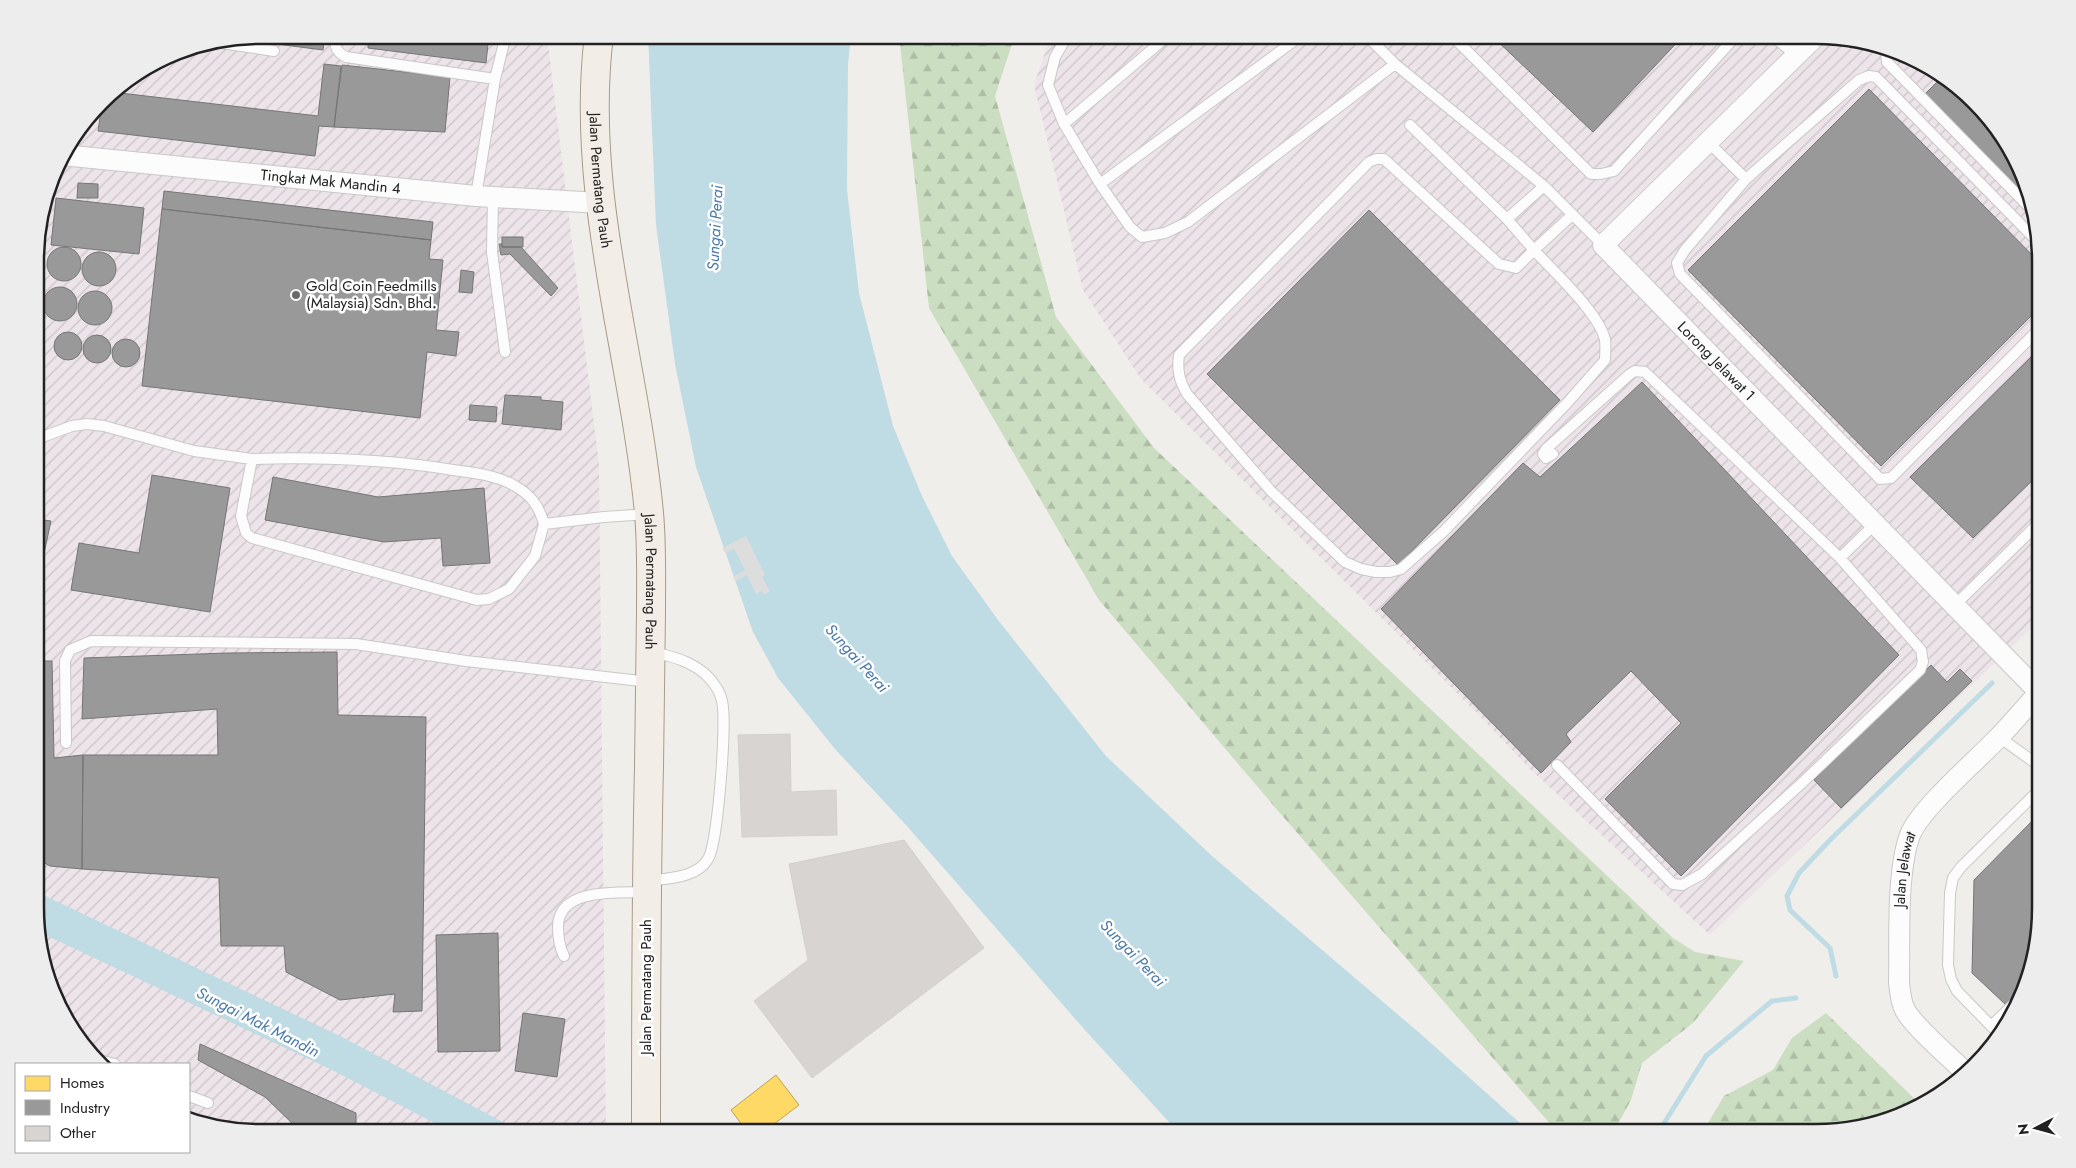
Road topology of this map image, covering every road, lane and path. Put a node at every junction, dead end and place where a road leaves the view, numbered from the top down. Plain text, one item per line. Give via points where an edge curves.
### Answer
1 (335, 44) edge
2 (504, 44) edge
3 (598, 44) edge
4 (1063, 44) edge
5 (1158, 44) edge
6 (1290, 44) edge
7 (1375, 44) edge
8 (1460, 44) edge
9 (1728, 44) edge
10 (1782, 44) edge
11 (1806, 44) edge
12 (237, 45) edge
13 (274, 51) dead end
14 (1796, 55) junction
15 (1886, 55) edge
16 (1395, 64) junction
17 (495, 79) junction
18 (1064, 124) junction
19 (1410, 124) dead end
20 (1708, 142) junction
21 (71, 156) edge
22 (1746, 179) junction
23 (1100, 184) junction
24 (1544, 186) junction
25 (484, 196) junction
26 (601, 202) junction
27 (2025, 202) edge
28 (1572, 215) junction
29 (1507, 219) junction
30 (2030, 234) edge
31 (1602, 245) junction
32 (1534, 250) junction
33 (2032, 336) edge
34 (504, 352) dead end
35 (44, 436) edge
36 (1553, 454) dead end
37 (252, 459) junction
38 (649, 514) junction
39 (544, 524) junction
40 (1875, 524) junction
41 (2032, 529) edge
42 (1840, 558) junction
43 (1954, 606) junction
44 (650, 652) junction
45 (650, 682) junction
46 (2032, 684) edge
47 (2032, 701) edge
48 (1999, 737) junction
49 (66, 743) dead end
50 (2032, 761) edge
51 (1557, 765) dead end
52 (2032, 796) edge
53 (646, 886) junction
54 (564, 956) dead end
55 (2005, 1012) edge
56 (1991, 1026) junction
57 (1995, 1030) edge
58 (1961, 1069) edge
59 (190, 1096) edge
60 (208, 1103) dead end
61 (646, 1124) edge

1 - 17 lane via 339,53 346,57
2 - 17 lane
3 - 26 main road, Jalan Permatang Pauh via 595,120
4 - 18 lane via 1055,57 1048,85
5 - 18 lane
6 - 23 lane
7 - 16 lane
8 - 9 lane via 1591,174 1614,171
10 - 14 lane
11 - 14 street
12 - 13 lane
14 - 20 street
15 - 27 lane via 1887,62
16 - 23 lane via 1188,222 1165,233 1142,237 1130,227
16 - 24 lane
17 - 25 lane
18 - 23 lane
19 - 29 lane
20 - 22 lane
20 - 31 street
21 - 25 street, Tingkat Mak Mandin 4
22 - 30 lane via 1859,80 1876,77
22 - 33 lane via 1685,250 1677,263 1680,274 1880,479 1891,478
24 - 28 lane
24 - 29 lane
25 - 26 street, Tingkat Mak Mandin 4
25 - 34 lane
26 - 38 main road, Jalan Permatang Pauh
28 - 31 lane
28 - 32 lane
29 - 32 lane
31 - 40 street, Lorong Jelawat 1
32 - 32 lane via 1600,326 1605,340 1605,360 1444,531 1401,569 1376,572 1345,562 1271,491 1180,382 1179,355 1369,162 1384,159 1499,264 1516,268
35 - 37 lane via 86,424 194,451
36 - 42 lane via 1546,458 1543,454 1630,374 1645,372
37 - 39 lane via 359,459 485,475 514,485 530,496 540,509
37 - 39 lane via 241,516 246,533 252,538 477,600 509,589 535,556
38 - 39 lane
38 - 44 main road, Jalan Permatang Pauh
40 - 42 lane
40 - 43 street, Lorong Jelawat 1
41 - 43 lane
42 - 51 lane via 1921,650 1923,662 1920,670 1693,881 1673,884
43 - 46 street, Lorong Jelawat 1
44 - 45 main road, Jalan Permatang Pauh
44 - 53 lane via 687,661 716,687 722,702 723,729 715,837 708,859 690,874
45 - 49 lane via 356,644 91,641 70,650 65,662
45 - 53 main road, Jalan Permatang Pauh
47 - 48 street, Jalan Jelawat
48 - 50 lane
48 - 58 street, Jalan Jelawat via 1925,812 1911,834 1901,880 1901,1000 1915,1023
52 - 56 lane via 1961,867 1953,878 1950,893 1948,965 1951,979 1957,992
53 - 54 lane via 591,895 568,905 558,920 558,942
53 - 61 main road, Jalan Permatang Pauh
55 - 56 lane
56 - 57 lane
59 - 60 lane

